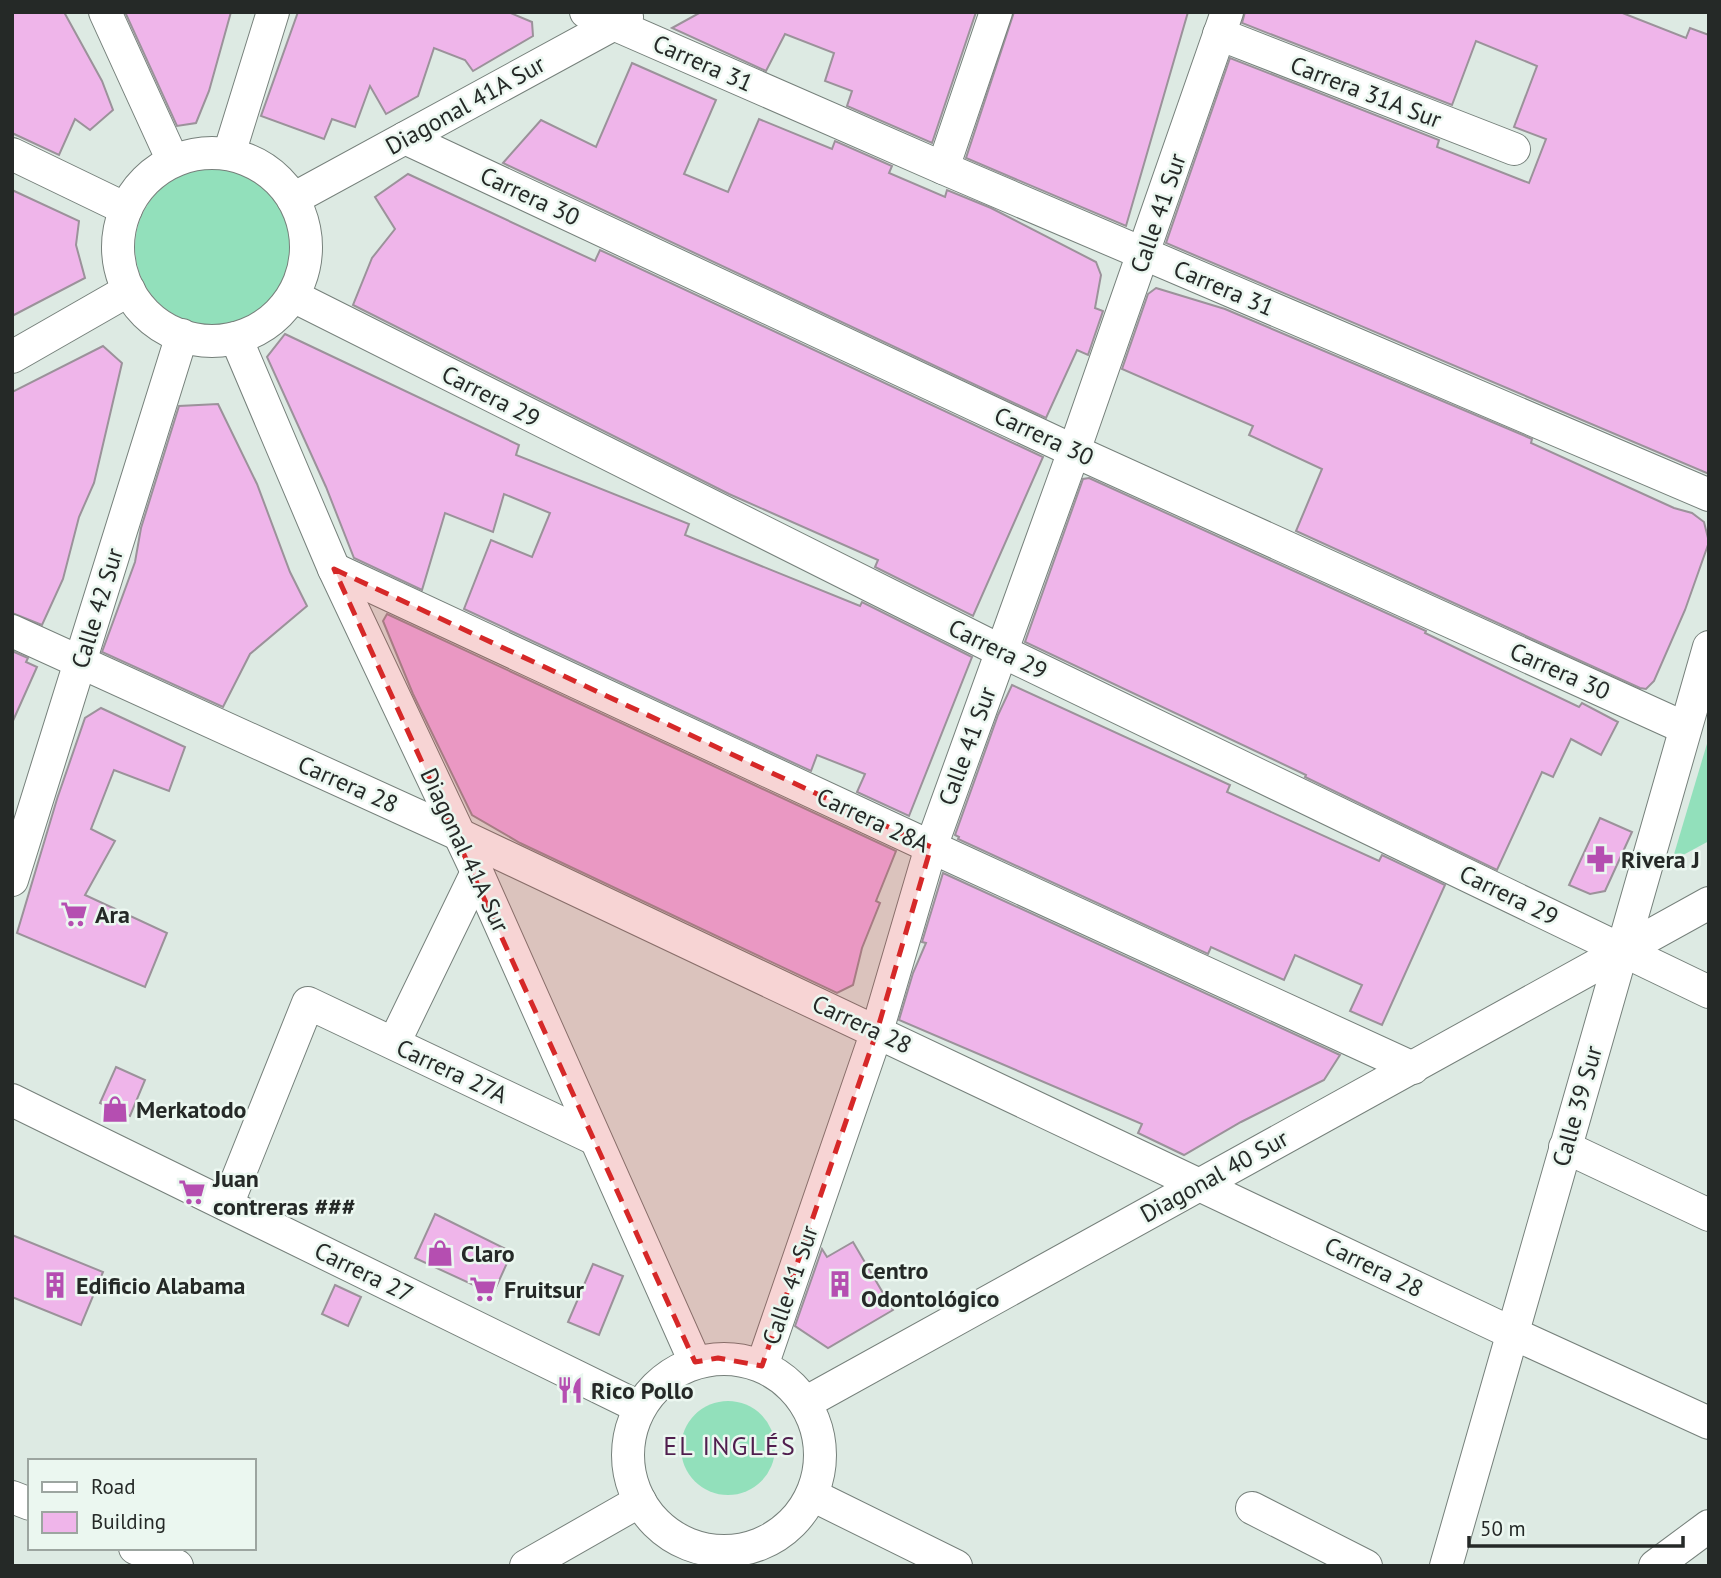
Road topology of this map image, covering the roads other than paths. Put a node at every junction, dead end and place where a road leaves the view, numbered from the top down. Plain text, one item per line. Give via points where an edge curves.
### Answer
1 (105, 12) edge
2 (273, 12) edge
3 (996, 12) edge
4 (612, 16) edge
5 (1223, 23) edge
6 (405, 138) junction
7 (1514, 149) dead end
8 (12, 154) edge
9 (229, 154) junction
10 (173, 161) junction
11 (943, 168) junction
12 (293, 199) junction
13 (126, 209) junction
14 (1144, 254) junction
15 (129, 290) junction
16 (293, 296) junction
17 (182, 335) junction
18 (236, 338) junction
19 (12, 357) edge
20 (1074, 451) junction
21 (1709, 495) edge
22 (334, 569) junction
23 (12, 631) edge
24 (1709, 647) edge
25 (1001, 652) junction
26 (80, 663) junction
27 (1685, 728) junction
28 (458, 834) junction
29 (931, 847) junction
30 (477, 872) junction
31 (12, 880) edge
32 (1709, 903) edge
33 (1622, 950) junction
34 (1709, 992) edge
35 (877, 1031) junction
36 (394, 1043) junction
37 (1413, 1068) junction
38 (12, 1100) edge
39 (595, 1139) junction
40 (1565, 1147) junction
41 (1200, 1184) junction
42 (227, 1205) junction
43 (1709, 1215) edge
44 (1512, 1333) junction
45 (695, 1362) junction
46 (762, 1366) junction
47 (805, 1403) junction
48 (639, 1407) junction
49 (1709, 1423) edge
50 (812, 1495) junction
51 (639, 1501) junction
52 (1252, 1508) dead end
53 (1709, 1526) edge
54 (140, 1550) edge
55 (770, 1554) edge
56 (696, 1557) edge
57 (177, 1566) edge
58 (526, 1566) edge
59 (956, 1566) edge
60 (1366, 1566) edge
61 (1446, 1566) edge
62 (1655, 1566) edge

1 - 10 street
2 - 9 street
3 - 11 street
4 - 6 street, Diagonal 41A Sur
4 - 11 street, Carrera 31
5 - 7 street, Carrera 31A Sur
5 - 14 street, Calle 41 Sur
6 - 12 street, Diagonal 41A Sur
6 - 20 street, Carrera 30
8 - 13 street
9 - 10 street via 200,153
9 - 12 street via 265,170
10 - 13 street via 153,173
11 - 14 street, Carrera 31
12 - 16 street via 304,223 307,249
13 - 15 street via 119,236 120,263
14 - 20 street, Calle 41 Sur
14 - 21 street, Carrera 31
15 - 17 street via 160,324
15 - 19 street
16 - 18 street via 278,315
16 - 25 street, Carrera 29
17 - 18 street via 208,341
17 - 26 street, Calle 42 Sur
18 - 22 street, Diagonal 41A Sur
20 - 25 street, Calle 41 Sur
20 - 27 street, Carrera 30
22 - 28 street, Diagonal 41A Sur
22 - 29 street, Carrera 28A
23 - 26 street, Carrera 28
24 - 27 street, Calle 39 Sur
25 - 29 street, Calle 41 Sur
25 - 33 street, Carrera 29
26 - 28 street, Carrera 28
26 - 31 street, Calle 42 Sur
27 - 33 street, Calle 39 Sur
28 - 30 street, Diagonal 41A Sur
28 - 35 street, Carrera 28
29 - 35 street, Calle 41 Sur
29 - 37 street, Carrera 28A
30 - 36 street
30 - 39 street, Diagonal 41A Sur
32 - 33 street, Diagonal 40 Sur
33 - 34 street, Carrera 29
33 - 37 street, Diagonal 40 Sur
33 - 40 street, Calle 39 Sur
35 - 41 street, Carrera 28
35 - 46 street, Calle 41 Sur
36 - 39 street, Carrera 27A
36 - 42 street, Carrera 27A via 308,1003
37 - 41 street, Diagonal 40 Sur
38 - 42 street, Carrera 27
39 - 45 street, Diagonal 41A Sur
40 - 43 street
40 - 44 street, Calle 39 Sur
41 - 44 street, Carrera 28
41 - 47 street, Diagonal 40 Sur
42 - 48 street, Carrera 27
44 - 49 street, Carrera 28
44 - 61 street, Calle 39 Sur
45 - 46 street via 741,1359
45 - 48 street via 663,1379
46 - 47 street via 793,1388
47 - 50 street via 818,1432 820,1464
48 - 51 street via 627,1454
50 - 55 street
50 - 59 street
51 - 56 street via 655,1522
51 - 58 street
52 - 60 street
53 - 62 street
54 - 57 street
55 - 56 street via 732,1550

